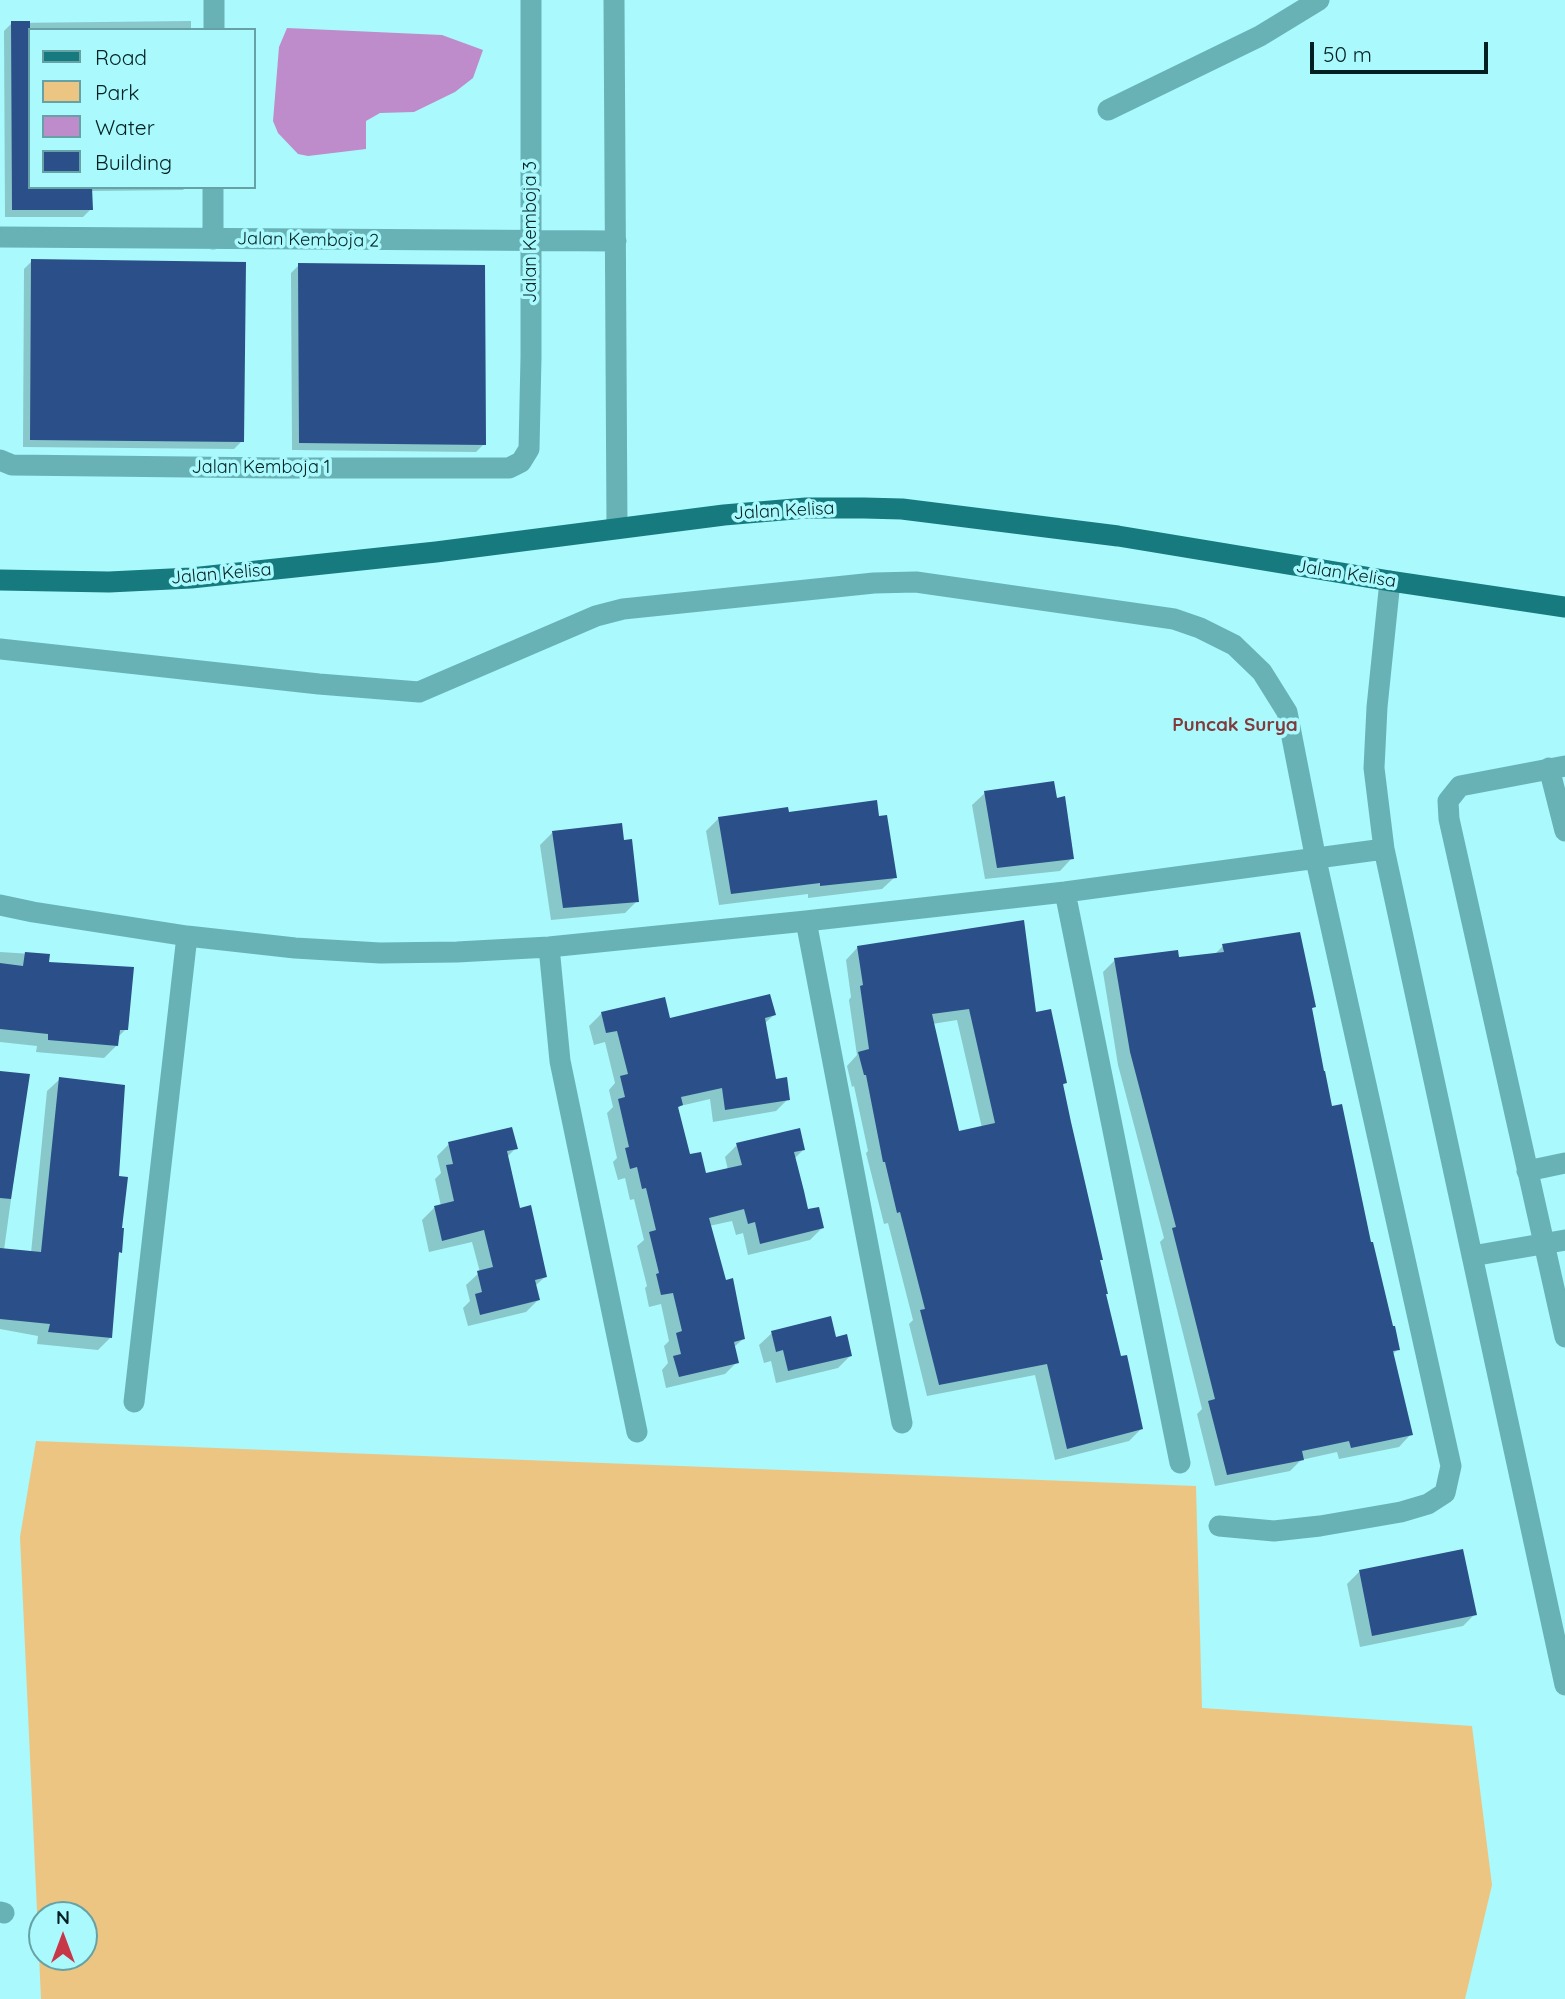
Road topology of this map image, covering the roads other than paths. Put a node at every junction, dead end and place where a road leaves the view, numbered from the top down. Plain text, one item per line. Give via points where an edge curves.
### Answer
1 (214, 0) edge
2 (531, 0) edge
3 (614, 0) edge
4 (1319, 0) edge
5 (214, 28) edge
6 (1108, 110) dead end
7 (214, 189) edge
8 (0, 237) edge
9 (213, 239) junction
10 (530, 241) junction
11 (615, 241) junction
12 (0, 460) edge
13 (521, 462) joint
14 (617, 528) junction
15 (2, 581) edge
16 (1390, 581) junction
17 (1565, 607) edge
18 (0, 649) edge
19 (1557, 767) edge
20 (1565, 831) edge
21 (1384, 849) junction
22 (1316, 860) junction
23 (1065, 892) junction
24 (0, 905) edge
25 (806, 922) junction
26 (187, 936) junction
27 (548, 947) junction
28 (1565, 1163) edge
29 (1527, 1171) junction
30 (1555, 1242) edge
31 (1472, 1256) junction
32 (1565, 1337) edge
33 (134, 1402) dead end
34 (902, 1423) dead end
35 (636, 1432) dead end
36 (1180, 1463) dead end
37 (1219, 1526) dead end
38 (1565, 1685) edge

1 - 5 street
2 - 10 street, Jalan Kemboja 3
3 - 11 street
4 - 6 street via 1260,36
7 - 9 street
8 - 9 street, Jalan Kemboja 2
9 - 10 street, Jalan Kemboja 2
10 - 11 street, Jalan Kemboja 2
10 - 13 street, Jalan Kemboja 3 via 529,450
11 - 14 street
12 - 13 street, Jalan Kemboja 1 via 12,465 277,468 509,468
14 - 15 main road, Jalan Kelisa via 191,578
14 - 16 main road, Jalan Kelisa via 806,508 902,509 1118,536
16 - 17 main road, Jalan Kelisa
16 - 21 street via 1374,768
18 - 22 street via 419,692 623,609 874,583 942,585 1174,619 1234,645 1262,672 1286,712
19 - 20 street
19 - 29 street via 1461,786 1448,801
21 - 22 street
21 - 31 street
22 - 23 street
22 - 37 street via 1451,1466 1445,1493 1401,1512 1274,1531
23 - 25 street
23 - 36 street
24 - 26 street
25 - 27 street
25 - 34 street
26 - 27 street via 380,953
26 - 33 street
27 - 35 street via 560,1061
28 - 29 street
29 - 30 street
30 - 31 street
30 - 32 street
31 - 38 street

